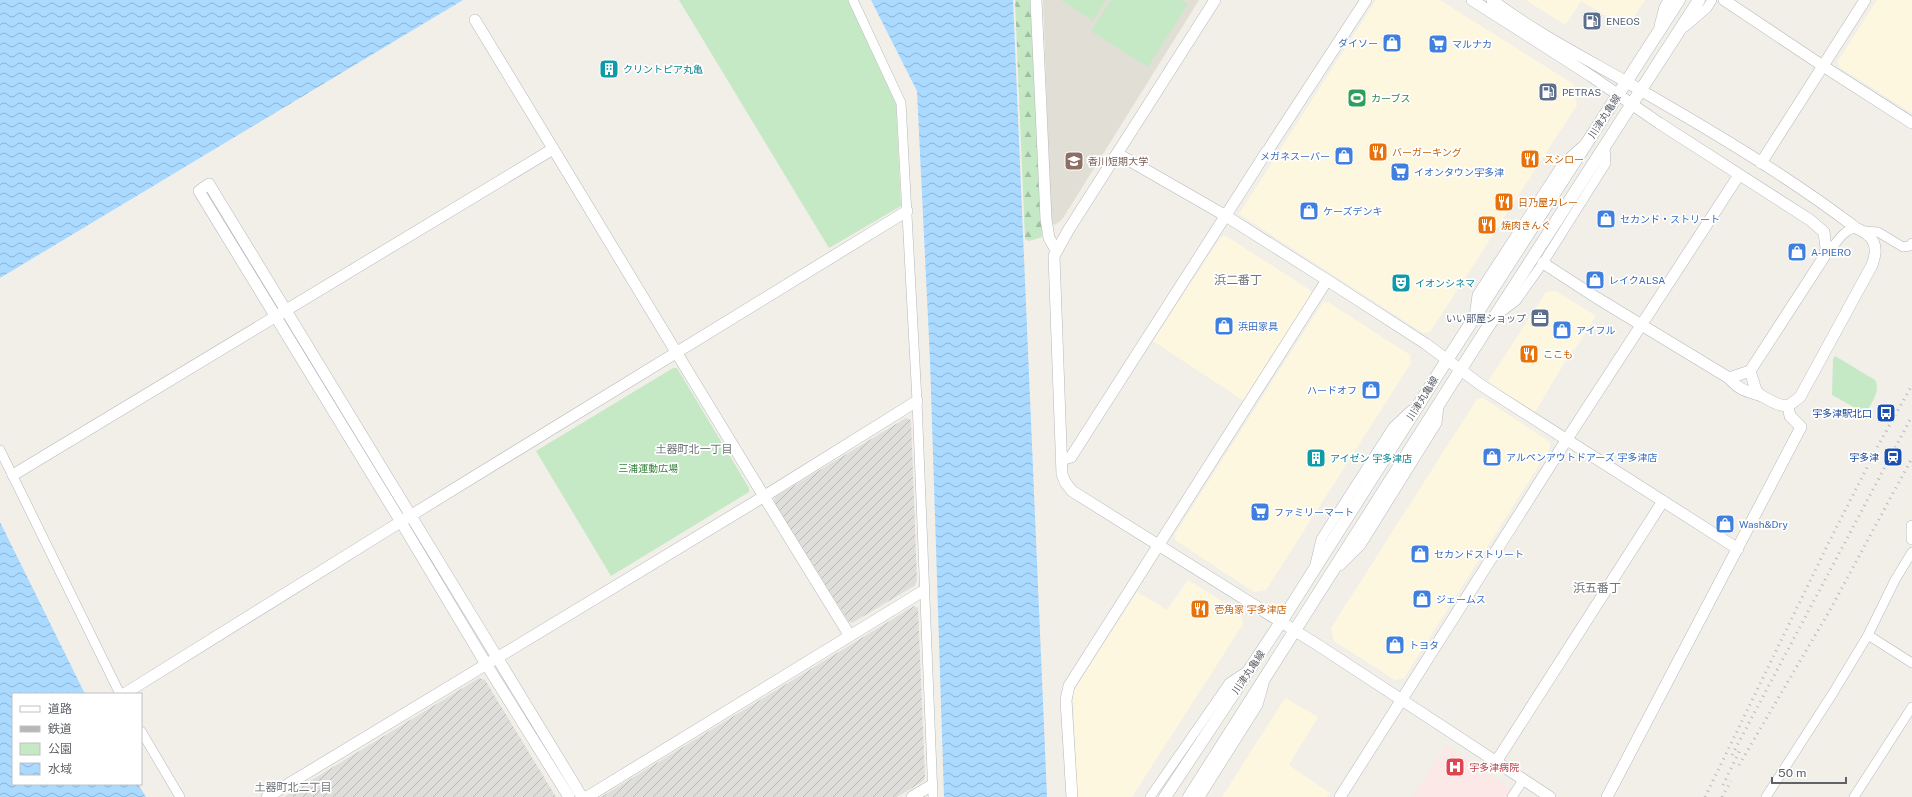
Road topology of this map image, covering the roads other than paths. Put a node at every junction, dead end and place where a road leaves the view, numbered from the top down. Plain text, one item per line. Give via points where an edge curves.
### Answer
1 (853, 0) edge
2 (1036, 0) edge
3 (1216, 0) edge
4 (1366, 0) edge
5 (1472, 0) edge
6 (1668, 0) edge
7 (1679, 0) edge
8 (1699, 0) edge
9 (1712, 0) edge
10 (1724, 0) edge
11 (1865, 0) edge
12 (1499, 5) edge
13 (475, 20) dead end
14 (1678, 33) junction
15 (1658, 34) junction
16 (1823, 66) junction
17 (1626, 82) junction
18 (1641, 90) junction
19 (1617, 95) junction
20 (1631, 105) junction
21 (1912, 123) edge
22 (1605, 146) junction
23 (553, 149) junction
24 (1118, 154) junction
25 (1761, 163) junction
26 (1739, 175) junction
27 (907, 212) junction
28 (1226, 216) junction
29 (1860, 229) junction
30 (1912, 243) edge
31 (1056, 250) junction
32 (1824, 257) junction
33 (1543, 263) junction
34 (1327, 280) junction
35 (285, 310) junction
36 (275, 317) junction
37 (1494, 318) junction
38 (1641, 324) junction
39 (677, 353) junction
40 (1447, 360) junction
41 (1461, 370) junction
42 (1750, 371) junction
43 (1729, 378) junction
44 (1761, 396) junction
45 (916, 401) junction
46 (1788, 406) junction
47 (1567, 440) junction
48 (0, 450) edge
49 (1061, 460) junction
50 (13, 475) junction
51 (763, 496) junction
52 (1663, 501) junction
53 (405, 519) junction
54 (1912, 526) edge
55 (1912, 539) edge
56 (1160, 544) junction
57 (1738, 549) junction
58 (1912, 552) edge
59 (923, 591) junction
60 (1281, 622) junction
61 (1294, 631) junction
62 (1868, 634) junction
63 (850, 636) junction
64 (496, 658) junction
65 (1912, 663) edge
66 (486, 664) junction
67 (1250, 668) junction
68 (1266, 675) junction
69 (120, 693) edge
70 (126, 693) edge
71 (1402, 701) junction
72 (1912, 707) edge
73 (142, 733) edge
74 (1496, 762) junction
75 (1523, 780) junction
76 (932, 785) junction
77 (180, 797) edge
78 (267, 797) edge
79 (569, 797) edge
80 (582, 797) edge
81 (587, 797) edge
82 (912, 797) edge
83 (933, 797) edge
84 (1072, 797) edge
85 (1150, 797) edge
86 (1165, 797) edge
87 (1189, 797) edge
88 (1200, 797) edge
89 (1340, 797) edge
90 (1512, 797) edge
91 (1550, 797) edge
92 (1607, 797) edge
93 (1766, 797) edge
94 (1854, 797) edge

1 - 27 street via 901,103
2 - 31 street via 1046,219 1049,238
3 - 24 street
4 - 28 street
5 - 12 street
6 - 15 street
7 - 15 main road, 川津丸亀線
8 - 14 main road, 川津丸亀線
9 - 14 street via 1707,8
10 - 16 street
11 - 16 street
12 - 17 street
12 - 19 street
13 - 23 street
14 - 18 main road, 川津丸亀線
15 - 17 main road, 川津丸亀線
16 - 21 street
16 - 25 street
17 - 18 street
17 - 19 main road, 川津丸亀線
18 - 20 main road, 川津丸亀線
18 - 25 street
19 - 20 street
19 - 40 main road, 川津丸亀線
20 - 22 main road, 川津丸亀線
20 - 26 street
22 - 33 street via 1606,163
22 - 37 main road, 川津丸亀線
23 - 35 street
23 - 39 street
24 - 28 street
24 - 31 street
25 - 29 street
26 - 32 street via 1818,226 1824,232 1826,240
26 - 38 street
27 - 39 street
27 - 45 street
28 - 34 street
28 - 49 street via 1071,457
29 - 30 street via 1878,232 1903,247
29 - 32 street via 1850,228 1844,232 1833,249
29 - 46 street via 1876,247 1872,265 1800,396
31 - 49 street via 1053,261
32 - 42 street
33 - 37 street via 1516,301
33 - 38 street
34 - 40 street
34 - 56 street
35 - 36 street
35 - 36 street via 208,184 199,191
35 - 53 street
36 - 50 street
36 - 53 street
37 - 41 main road, 川津丸亀線
38 - 43 street
38 - 47 street
39 - 51 street
39 - 53 street
40 - 41 street
40 - 60 main road, 川津丸亀線
41 - 47 street
41 - 61 main road, 川津丸亀線
42 - 43 street
42 - 44 street via 1756,390
43 - 44 street via 1750,394
44 - 46 street via 1778,406
45 - 51 street
45 - 59 street
46 - 57 street via 1790,416 1801,427
47 - 52 street
47 - 71 street
48 - 50 street
49 - 56 street via 1062,474 1072,491
50 - 69 street
51 - 63 street
51 - 64 street
52 - 57 street
52 - 74 street
53 - 64 street
53 - 66 street
53 - 70 street
54 - 55 street
56 - 60 street
56 - 84 street via 1069,686 1066,700
57 - 92 street
58 - 62 street
59 - 63 street
59 - 76 street
60 - 61 street
60 - 67 main road, 川津丸亀線
61 - 68 main road, 川津丸亀線
61 - 71 street
62 - 65 street
62 - 93 street
63 - 81 street
64 - 66 street
64 - 80 street
66 - 78 street
66 - 79 street
67 - 85 street via 1229,683
67 - 86 main road, 川津丸亀線
68 - 87 main road, 川津丸亀線
68 - 88 street via 1258,705
71 - 74 street
71 - 89 street
72 - 94 street
73 - 77 street
74 - 75 street
75 - 90 street
75 - 91 street
76 - 82 street
76 - 83 street

